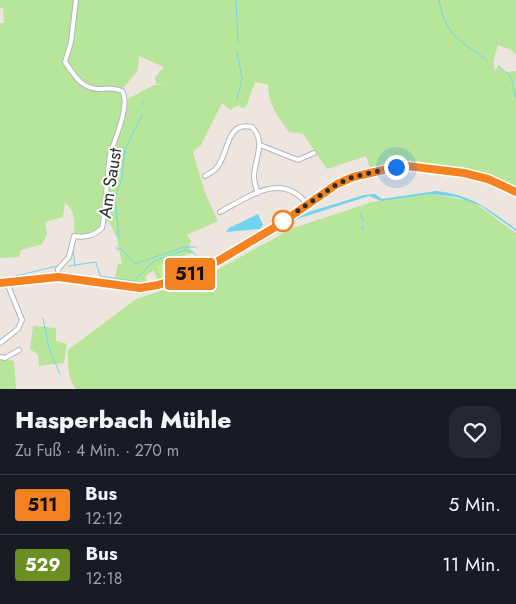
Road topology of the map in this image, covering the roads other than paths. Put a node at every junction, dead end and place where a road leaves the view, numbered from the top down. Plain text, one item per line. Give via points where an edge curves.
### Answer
1 (76, 0) edge
2 (260, 145) junction
3 (314, 154) dead end
4 (205, 176) dead end
5 (516, 192) edge
6 (258, 193) junction
7 (307, 204) junction
8 (220, 212) dead end
9 (58, 277) junction
10 (0, 283) edge
11 (7, 283) junction
12 (0, 343) edge
13 (19, 350) dead end
14 (0, 357) edge

1 - 9 street, Am Saust via 71,42 64,62 87,88 116,88 125,97 118,136 111,154 103,225 85,237 74,236 69,257 58,269
2 - 3 street via 298,160
2 - 4 street via 252,127 244,125 238,128 228,139 217,168
2 - 6 street via 254,177
5 - 7 main road via 470,174 407,166 366,173 343,181
6 - 7 street via 282,187 300,195
6 - 8 street
7 - 9 main road via 218,261 158,285 140,288
9 - 11 main road
10 - 11 main road
11 - 12 street via 22,320 18,329
13 - 14 street via 5,358

